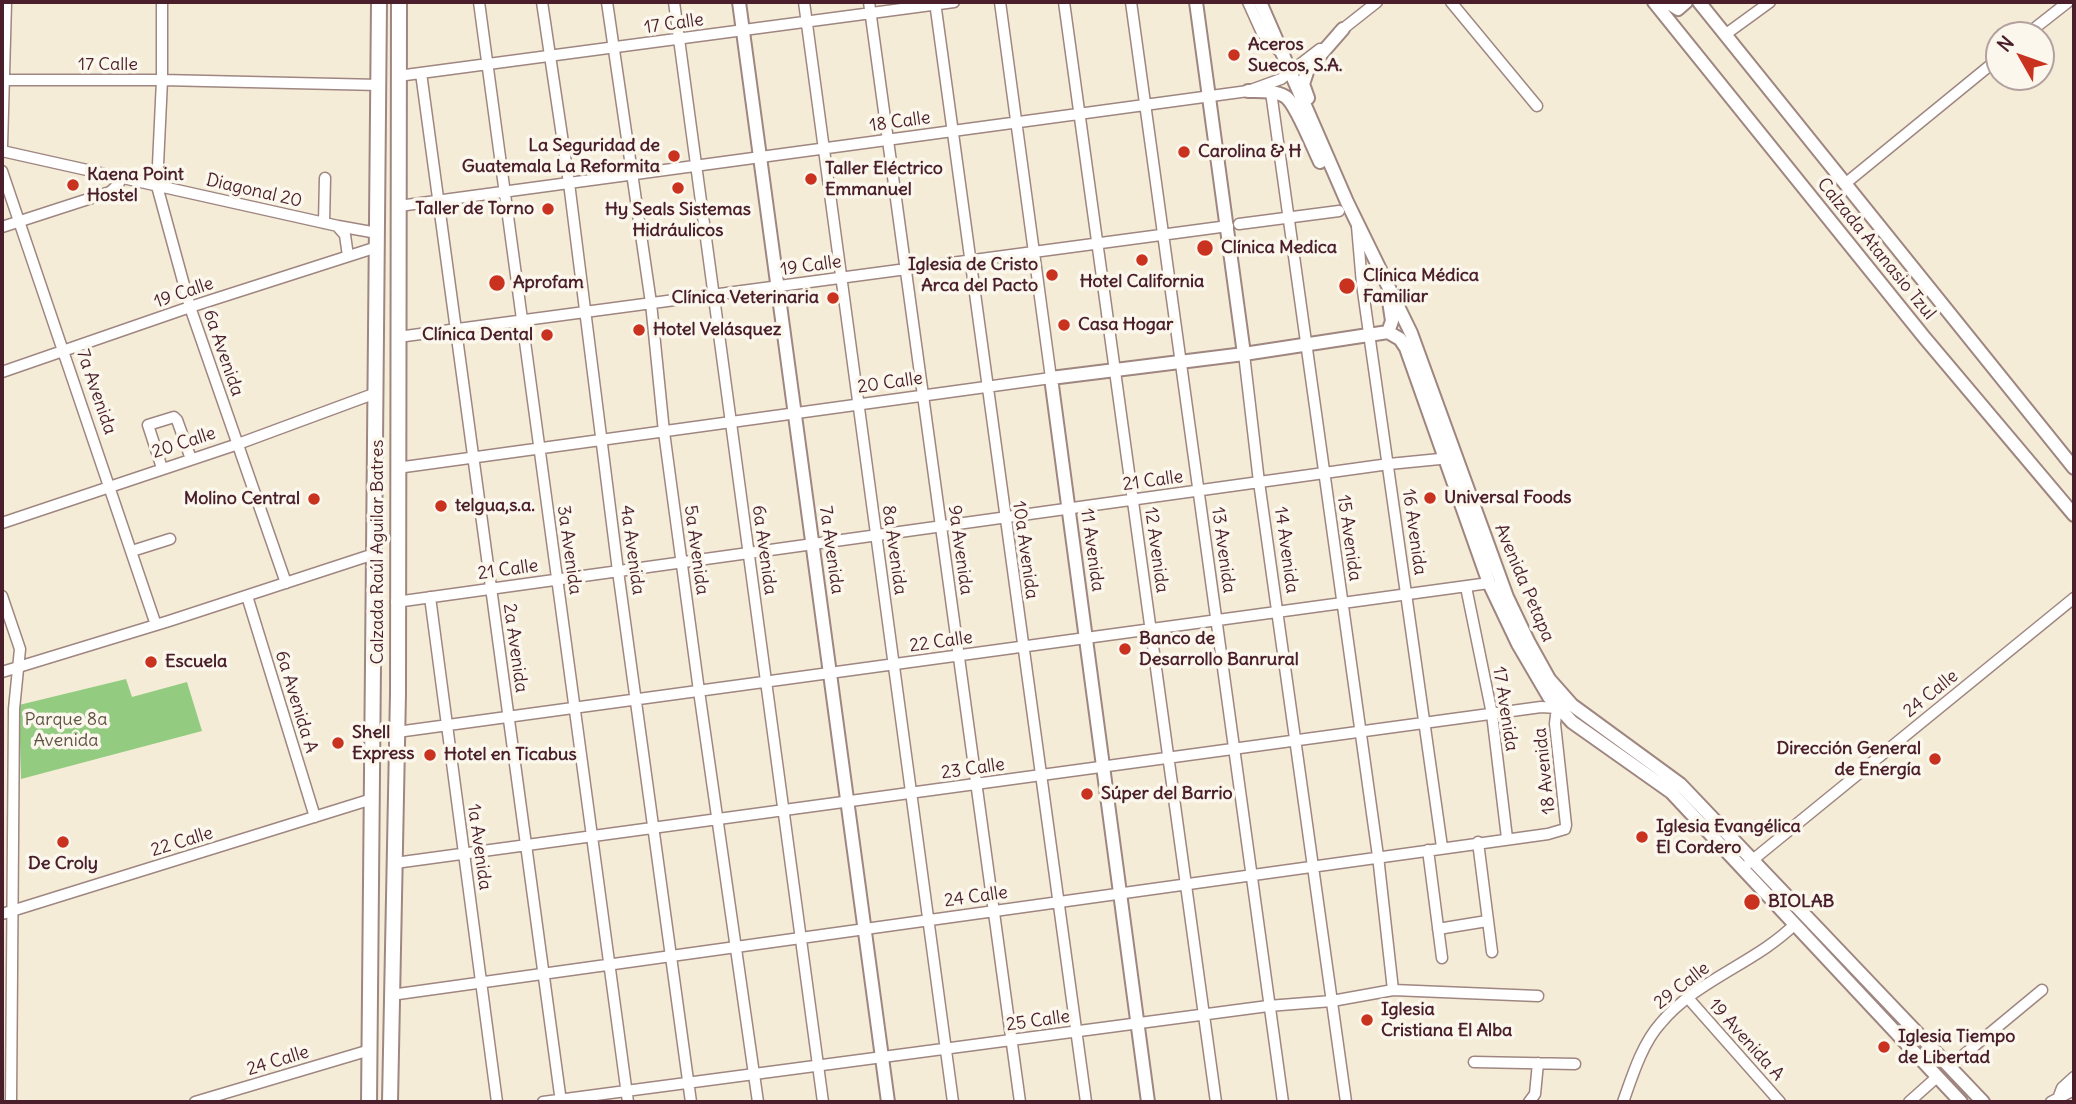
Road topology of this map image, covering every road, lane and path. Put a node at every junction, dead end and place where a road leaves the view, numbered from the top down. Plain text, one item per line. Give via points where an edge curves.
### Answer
1 (6, 2) edge
2 (162, 2) edge
3 (379, 2) edge
4 (399, 2) edge
5 (479, 2) edge
6 (542, 2) edge
7 (607, 2) edge
8 (674, 2) edge
9 (739, 2) edge
10 (804, 2) edge
11 (869, 2) edge
12 (954, 2) edge
13 (1000, 2) edge
14 (1064, 2) edge
15 (1131, 2) edge
16 (1196, 2) edge
17 (1248, 2) edge
18 (1260, 2) edge
19 (1377, 2) edge
20 (1451, 2) edge
21 (1654, 2) edge
22 (1667, 2) edge
23 (1686, 2) edge
24 (1699, 2) edge
25 (1770, 2) edge
26 (2068, 2) edge
27 (936, 3) edge
28 (871, 14) junction
29 (2044, 21) edge
30 (807, 22) junction
31 (1343, 29) junction
32 (743, 30) junction
33 (1726, 34) junction
34 (679, 39) junction
35 (612, 48) junction
36 (550, 56) junction
37 (1283, 56) junction
38 (488, 64) junction
39 (1985, 69) edge
40 (421, 73) junction
41 (1289, 74) junction
42 (398, 76) junction
43 (5, 80) junction
44 (162, 80) junction
45 (379, 85) junction
46 (1248, 91) junction
47 (1270, 92) junction
48 (1210, 97) junction
49 (1146, 105) junction
50 (1537, 106) dead end
51 (1080, 114) junction
52 (1016, 122) junction
53 (952, 131) junction
54 (888, 140) junction
55 (2, 149) edge
56 (824, 149) junction
57 (760, 158) junction
58 (696, 165) junction
59 (2, 171) edge
60 (631, 174) junction
61 (121, 178) junction
62 (325, 178) dead end
63 (569, 183) junction
64 (1846, 183) junction
65 (157, 186) junction
66 (505, 191) junction
67 (438, 201) junction
68 (398, 206) junction
69 (1343, 207) junction
70 (1288, 216) junction
71 (19, 222) junction
72 (1356, 222) junction
73 (324, 223) junction
74 (1233, 225) junction
75 (338, 226) junction
76 (2, 227) edge
77 (1163, 234) junction
78 (377, 240) junction
79 (1097, 243) junction
80 (1033, 251) junction
81 (348, 256) junction
82 (969, 261) junction
83 (906, 269) junction
84 (842, 278) junction
85 (778, 286) junction
86 (1387, 287) junction
87 (714, 295) junction
88 (651, 303) junction
89 (190, 307) junction
90 (585, 312) junction
91 (522, 321) junction
92 (456, 330) junction
93 (1388, 332) junction
94 (398, 337) junction
95 (1371, 337) junction
96 (1306, 345) junction
97 (63, 351) junction
98 (1244, 354) junction
99 (1181, 362) junction
100 (1115, 370) junction
101 (2, 372) edge
102 (1051, 378) junction
103 (987, 387) junction
104 (376, 393) junction
105 (923, 396) junction
106 (859, 405) junction
107 (794, 414) junction
108 (731, 422) junction
109 (664, 432) junction
110 (601, 440) junction
111 (238, 444) junction
112 (540, 449) junction
113 (191, 458) junction
114 (473, 458) junction
115 (1450, 458) junction
116 (1389, 464) junction
117 (162, 468) junction
118 (397, 468) junction
119 (2074, 468) edge
120 (1324, 473) junction
121 (1259, 482) junction
122 (110, 487) junction
123 (1199, 490) junction
124 (1133, 499) junction
125 (1068, 508) junction
126 (2074, 515) edge
127 (1005, 517) junction
128 (2, 523) edge
129 (941, 526) junction
130 (877, 535) junction
131 (170, 539) dead end
132 (812, 544) junction
133 (132, 551) junction
134 (749, 552) junction
135 (374, 554) junction
136 (682, 562) junction
137 (618, 571) junction
138 (557, 579) junction
139 (286, 583) junction
140 (1489, 583) junction
141 (1465, 587) junction
142 (491, 588) junction
143 (1407, 594) junction
144 (2, 596) edge
145 (247, 596) junction
146 (430, 597) junction
147 (2074, 598) edge
148 (396, 602) junction
149 (1342, 603) junction
150 (1277, 612) junction
151 (1216, 620) junction
152 (156, 625) junction
153 (1151, 629) junction
154 (1086, 638) junction
155 (1022, 647) junction
156 (958, 656) junction
157 (894, 664) junction
158 (18, 667) junction
159 (2, 672) edge
160 (830, 673) junction
161 (766, 682) junction
162 (699, 691) junction
163 (637, 699) junction
164 (574, 708) junction
165 (1558, 709) junction
166 (1492, 714) junction
167 (508, 717) junction
168 (1425, 723) junction
169 (447, 725) junction
170 (397, 732) junction
171 (1360, 732) junction
172 (1296, 741) junction
173 (1234, 749) junction
174 (1168, 758) junction
175 (1103, 767) junction
176 (1041, 776) junction
177 (976, 784) junction
178 (911, 793) junction
179 (372, 799) junction
180 (848, 802) junction
181 (784, 810) junction
182 (315, 817) junction
183 (717, 820) junction
184 (655, 828) junction
185 (1565, 829) joint
186 (13, 830) junction
187 (2, 833) edge
188 (592, 836) junction
189 (1507, 838) junction
190 (1478, 842) junction
191 (526, 845) junction
192 (1442, 847) junction
193 (1428, 849) junction
194 (464, 854) junction
195 (1378, 856) junction
196 (394, 863) junction
197 (1748, 864) junction
198 (1313, 866) junction
199 (1251, 874) junction
200 (1186, 883) junction
201 (1120, 892) junction
202 (1057, 901) junction
203 (993, 911) junction
204 (6, 913) edge
205 (929, 919) junction
206 (1487, 921) junction
207 (1795, 924) junction
208 (864, 928) junction
209 (1438, 929) junction
210 (801, 937) junction
211 (737, 946) junction
212 (1492, 952) dead end
213 (670, 956) junction
214 (1442, 958) dead end
215 (609, 964) junction
216 (543, 973) junction
217 (481, 982) junction
218 (1394, 990) junction
219 (2042, 990) dead end
220 (391, 995) junction
221 (1538, 996) dead end
222 (1688, 998) junction
223 (1332, 1000) junction
224 (1268, 1006) junction
225 (1204, 1015) junction
226 (1138, 1023) junction
227 (1076, 1032) junction
228 (1012, 1040) junction
229 (946, 1049) junction
230 (370, 1050) junction
231 (883, 1058) junction
232 (1474, 1062) dead end
233 (1538, 1063) junction
234 (1575, 1064) dead end
235 (818, 1066) junction
236 (1949, 1067) junction
237 (755, 1075) junction
238 (1937, 1077) junction
239 (2074, 1077) edge
240 (688, 1083) junction
241 (2074, 1090) edge
242 (627, 1097) edge
243 (2055, 1099) edge
244 (561, 1101) edge
245 (11, 1102) edge
246 (195, 1102) edge
247 (369, 1102) edge
248 (390, 1102) edge
249 (497, 1102) edge
250 (543, 1102) edge
251 (691, 1102) edge
252 (758, 1102) edge
253 (823, 1102) edge
254 (888, 1102) edge
255 (953, 1102) edge
256 (1020, 1102) edge
257 (1086, 1102) edge
258 (1148, 1102) edge
259 (1216, 1102) edge
260 (1283, 1102) edge
261 (1346, 1102) edge
262 (1529, 1102) edge
263 (1623, 1102) edge
264 (1780, 1102) edge
265 (1909, 1102) edge
266 (1961, 1102) edge
267 (1983, 1102) edge

1 - 43 street
2 - 44 street, 6a Avenida
3 - 45 highway, Calzada Raúl Aguilar Batres
4 - 42 highway, Calzada Raúl Aguilar Batres
5 - 38 street, 3a Avenida
6 - 36 street, 4a Avenida
7 - 35 street, 5a Avenida
8 - 34 street, 6a Avenida
9 - 32 main road, 7a Avenida
10 - 30 street, 8a Avenida
11 - 28 street, 9a Avenida
12 - 27 street, 17 Calle
13 - 52 street, 11 Avenida
14 - 51 street, 12 Avenida
15 - 49 street, 13 Avenida
16 - 48 main road, 14 Avenida
17 - 37 street, Avenida Petapa via 1262,33
18 - 37 main road, Avenida Petapa
19 - 31 street, 18 Calle
20 - 50 street
21 - 126 main road, Calzada Atanasio Tzul
22 - 23 main road via 1678,9
24 - 33 main road, Calzada Atanasio Tzul
25 - 33 street
26 - 29 street
27 - 28 street, 17 Calle
27 - 53 street, 10a Avenida
28 - 30 street, 17 Calle
28 - 54 street, 9a Avenida
30 - 32 street, 17 Calle
30 - 56 street, 8a Avenida
31 - 41 street, 18 Calle
31 - 69 main road via 1308,69 1303,84 1345,178
32 - 34 street, 17 Calle
32 - 57 main road, 7a Avenida
33 - 64 main road, Calzada Atanasio Tzul
34 - 35 street, 17 Calle
34 - 58 street, 6a Avenida
35 - 36 street, 17 Calle
35 - 60 street, 5a Avenida
36 - 38 street, 17 Calle
36 - 63 street, 4a Avenida
37 - 41 main road, Avenida Petapa
38 - 40 street, 17 Calle
38 - 66 street, 3a Avenida
39 - 64 street
40 - 42 street, 17 Calle
40 - 67 street, 2a Avenida
41 - 46 street, 18 Calle
41 - 69 main road, Avenida Petapa
42 - 68 highway, Calzada Raúl Aguilar Batres
43 - 44 street, 17 Calle
43 - 55 street
44 - 45 street, 17 Calle
44 - 65 street, 6a Avenida
45 - 78 highway, Calzada Raúl Aguilar Batres
46 - 47 main road
46 - 48 street, 18 Calle
47 - 69 main road via 1286,97 1292,105
47 - 70 street, 15 Avenida
48 - 49 street, 18 Calle
48 - 74 main road, 14 Avenida
49 - 51 street, 18 Calle
49 - 77 street, 13 Avenida
51 - 52 street, 18 Calle
51 - 79 street, 12 Avenida
52 - 53 street, 18 Calle
52 - 80 street, 11 Avenida
53 - 54 street, 18 Calle
53 - 82 street, 10a Avenida
54 - 56 street, 18 Calle
54 - 83 street, 9a Avenida
55 - 61 street, Diagonal 20
56 - 57 street, 18 Calle
56 - 84 street, 8a Avenida
57 - 58 street, 18 Calle
57 - 85 main road, 7a Avenida
58 - 60 street, 18 Calle
58 - 87 street, 6a Avenida
59 - 71 street, 7a Avenida
60 - 63 street, 18 Calle
60 - 88 street, 5a Avenida
61 - 65 street, Diagonal 20
61 - 71 street via 110,192
62 - 73 street
63 - 66 street, 18 Calle
63 - 90 street, 4a Avenida
64 - 119 main road, Calzada Atanasio Tzul
65 - 73 street, Diagonal 20
65 - 89 street, 6a Avenida
66 - 67 street, 18 Calle
66 - 91 street, 3a Avenida
67 - 68 street, 18 Calle
67 - 92 street, 2a Avenida
68 - 94 highway, Calzada Raúl Aguilar Batres
69 - 70 street, 19 Calle
69 - 72 main road, Avenida Petapa
70 - 74 street, 19 Calle
70 - 96 street, 15 Avenida
71 - 76 street
71 - 97 street, 7a Avenida
72 - 86 main road, Avenida Petapa
72 - 95 street, 16 Avenida
73 - 75 street, Diagonal 20
74 - 77 street, 19 Calle
74 - 98 main road, 14 Avenida
75 - 78 street, Diagonal 20
75 - 81 street via 345,235
77 - 79 street, 19 Calle
77 - 99 street, 13 Avenida
78 - 81 street, 19 Calle
78 - 104 highway, Calzada Raúl Aguilar Batres
79 - 80 street, 19 Calle
79 - 100 street, 12 Avenida
80 - 82 street, 19 Calle
80 - 102 street, 11 Avenida
81 - 89 street, 19 Calle
82 - 83 street, 19 Calle
82 - 103 street, 10a Avenida
83 - 84 street, 19 Calle
83 - 105 street, 9a Avenida
84 - 85 street, 19 Calle
84 - 106 street, 8a Avenida
85 - 87 street, 19 Calle
85 - 107 main road, 7a Avenida
86 - 93 main road via 1392,321
86 - 115 main road, Avenida Petapa via 1411,333
87 - 88 street, 19 Calle
87 - 108 street, 6a Avenida
88 - 90 street, 19 Calle
88 - 109 street, 5a Avenida
89 - 97 street, 19 Calle
89 - 111 street, 6a Avenida
90 - 91 street, 19 Calle
90 - 110 street, 4a Avenida
91 - 92 street, 19 Calle
91 - 112 street, 3a Avenida
92 - 94 street, 19 Calle
92 - 114 street, 2a Avenida
93 - 95 main road, 20 Calle
93 - 115 main road, Avenida Petapa via 1406,348
94 - 118 highway, Calzada Raúl Aguilar Batres
95 - 96 main road, 20 Calle
95 - 116 street, 16 Avenida
96 - 98 main road, 20 Calle
96 - 120 street, 15 Avenida
97 - 101 street, 19 Calle
97 - 122 street, 7a Avenida
98 - 99 main road, 20 Calle
98 - 121 street, 14 Avenida
99 - 100 main road, 20 Calle
99 - 123 street, 13 Avenida
100 - 102 main road, 20 Calle
100 - 124 street, 12 Avenida
102 - 103 street, 20 Calle
102 - 125 main road, 11 Avenida
103 - 105 street, 20 Calle
103 - 127 street, 10a Avenida
104 - 111 street, 20 Calle
104 - 135 highway, Calzada Raúl Aguilar Batres
105 - 106 street, 20 Calle
105 - 129 street, 9a Avenida
106 - 107 street, 20 Calle
106 - 130 street, 8a Avenida
107 - 108 street, 20 Calle
107 - 132 main road, 7a Avenida
108 - 109 street, 20 Calle
108 - 134 street, 6a Avenida
109 - 110 street, 20 Calle
109 - 136 street, 5a Avenida
110 - 112 street, 20 Calle
110 - 137 street, 4a Avenida
111 - 113 street, 20 Calle
111 - 139 street, 6a Avenida
112 - 114 street, 20 Calle
112 - 138 street, 3a Avenida
113 - 117 street, 20 Calle
113 - 117 street via 174,417 148,425
114 - 118 street, 20 Calle
114 - 142 street, 2a Avenida
115 - 116 street, 21 Calle
115 - 140 main road, Avenida Petapa
115 - 197 main road, Avenida Petapa via 1507,597 1559,692 1680,784
116 - 120 street, 21 Calle
116 - 143 street, 16 Avenida
117 - 122 street, 20 Calle
118 - 148 highway, Calzada Raúl Aguilar Batres
120 - 121 street, 21 Calle
120 - 149 street, 15 Avenida
121 - 123 street, 21 Calle
121 - 150 street, 14 Avenida
122 - 128 street, 20 Calle
122 - 133 street, 7a Avenida
123 - 124 street, 21 Calle
123 - 151 street, 13 Avenida
124 - 125 street, 21 Calle
124 - 153 street, 12 Avenida
125 - 127 street, 21 Calle
125 - 154 main road, 11 Avenida
127 - 129 street, 21 Calle
127 - 155 street, 10a Avenida
129 - 130 street, 21 Calle
129 - 156 street, 9a Avenida
130 - 132 street, 21 Calle
130 - 157 street, 8a Avenida
131 - 133 street
132 - 134 street, 21 Calle
132 - 160 main road, 7a Avenida
133 - 152 street, 7a Avenida
134 - 136 street, 21 Calle
134 - 161 street, 6a Avenida
135 - 139 street
135 - 179 highway, Calzada Raúl Aguilar Batres
136 - 137 street, 21 Calle
136 - 162 street, 5a Avenida
137 - 138 street, 21 Calle
137 - 163 street, 4a Avenida
138 - 142 street, 21 Calle
138 - 164 street, 3a Avenida
139 - 145 street
140 - 141 street, 22 Calle
140 - 165 main road, Avenida Petapa via 1526,661
141 - 143 street, 22 Calle
141 - 166 street, 17 Avenida
142 - 146 street, 21 Calle
142 - 167 street, 2a Avenida
143 - 149 street, 22 Calle
143 - 168 street, 16 Avenida
144 - 158 street via 20,649
145 - 152 street
145 - 182 street, 6a Avenida A
146 - 148 street, 21 Calle
146 - 169 street, 1a Avenida
147 - 197 street, 24 Calle
148 - 170 highway, Calzada Raúl Aguilar Batres
149 - 150 street, 22 Calle
149 - 171 street, 15 Avenida
150 - 151 street, 22 Calle
150 - 172 street, 14 Avenida
151 - 153 street, 22 Calle
151 - 173 street, 13 Avenida
152 - 158 street
153 - 154 street, 22 Calle
153 - 174 street, 12 Avenida
154 - 155 street, 22 Calle
154 - 175 main road, 11 Avenida
155 - 156 street, 22 Calle
155 - 176 street, 10a Avenida
156 - 157 street, 22 Calle
156 - 177 street, 9a Avenida
157 - 160 street, 22 Calle
157 - 178 street, 8a Avenida
158 - 159 street
158 - 186 street
160 - 161 street, 22 Calle
160 - 180 main road, 7a Avenida
161 - 162 street, 22 Calle
161 - 181 street, 6a Avenida
162 - 163 street, 22 Calle
162 - 183 street, 5a Avenida
163 - 164 street, 22 Calle
163 - 184 street, 4a Avenida
164 - 167 street, 22 Calle
164 - 188 street, 3a Avenida
165 - 166 street, 23 Calle
165 - 185 street, 18 Avenida via 1555,724
165 - 197 main road, Avenida Petapa via 1671,792
166 - 168 street, 23 Calle
166 - 189 street, 17 Avenida
167 - 169 street, 22 Calle
167 - 191 street, 2a Avenida
168 - 171 street, 23 Calle
168 - 192 street, 16 Avenida
169 - 170 street, 22 Calle
169 - 194 street, 1a Avenida
170 - 196 highway, Calzada Raúl Aguilar Batres
171 - 172 street, 23 Calle
171 - 195 street, 15 Avenida
172 - 173 street, 23 Calle
172 - 198 street, 14 Avenida
173 - 174 street, 23 Calle
173 - 199 street, 13 Avenida
174 - 175 street, 23 Calle
174 - 200 street, 12 Avenida
175 - 176 street, 23 Calle
175 - 201 main road, 11 Avenida
176 - 177 street, 23 Calle
176 - 202 street, 10a Avenida
177 - 178 street, 23 Calle
177 - 203 street, 9a Avenida
178 - 180 street, 23 Calle
178 - 205 street, 8a Avenida
179 - 182 street, 22 Calle
179 - 230 highway, Calzada Raúl Aguilar Batres
180 - 181 street, 23 Calle
180 - 208 main road, 7a Avenida
181 - 183 street, 23 Calle
181 - 210 street, 6a Avenida
182 - 204 street, 22 Calle
183 - 184 street, 23 Calle
183 - 211 street, 5a Avenida
184 - 188 street, 23 Calle
184 - 213 street, 4a Avenida
185 - 189 street, 24 Calle
186 - 187 street
186 - 204 street
188 - 191 street, 23 Calle
188 - 215 street, 3a Avenida
189 - 190 street, 24 Calle
190 - 192 street, 24 Calle
190 - 206 street
191 - 194 street, 23 Calle
191 - 216 street, 2a Avenida
192 - 193 street, 24 Calle
193 - 195 street, 24 Calle
193 - 209 street
194 - 196 street, 23 Calle
194 - 217 street, 1a Avenida
195 - 198 street, 24 Calle
195 - 218 street, 15 Avenida
196 - 220 highway, Calzada Raúl Aguilar Batres
197 - 207 main road, Avenida Petapa
197 - 236 main road, Avenida Petapa
198 - 199 street, 24 Calle
198 - 223 street, 14 Avenida
199 - 200 street, 24 Calle
199 - 224 street, 13 Avenida
200 - 201 street, 24 Calle
200 - 225 street, 12 Avenida
201 - 202 street, 24 Calle
201 - 226 main road, 11 Avenida
202 - 203 street, 24 Calle
202 - 227 street, 10a Avenida
203 - 205 street, 24 Calle
203 - 228 street, 9a Avenida
204 - 245 street
205 - 208 street, 24 Calle
205 - 229 street, 8a Avenida
206 - 209 street
206 - 212 street
207 - 222 street, 29 Calle
207 - 238 main road, Avenida Petapa
208 - 210 street, 24 Calle
208 - 231 main road, 7a Avenida
209 - 214 street
210 - 211 street, 24 Calle
210 - 235 street, 6a Avenida
211 - 213 street, 24 Calle
211 - 237 street, 5a Avenida
213 - 215 street, 24 Calle
213 - 240 street, 4a Avenida
215 - 216 street, 24 Calle
215 - 242 street, 3a Avenida
216 - 217 street, 24 Calle
216 - 244 street, 2a Avenida
217 - 220 street, 24 Calle
217 - 249 street, 1a Avenida
218 - 221 street, 25 Calle
218 - 223 street, 25 Calle
219 - 236 street
220 - 248 highway, Calzada Raúl Aguilar Batres
222 - 263 street, 29 Calle via 1658,1026
222 - 264 street, 19 Avenida A
223 - 224 street, 25 Calle
223 - 261 street, 14 Avenida
224 - 225 street, 25 Calle
224 - 260 street, 13 Avenida
225 - 226 street, 25 Calle
225 - 259 street, 12 Avenida
226 - 227 street, 25 Calle
226 - 258 main road, 11 Avenida
227 - 228 street, 25 Calle
227 - 257 street, 10a Avenida
228 - 229 street, 25 Calle
228 - 256 street, 9a Avenida
229 - 231 street, 25 Calle
229 - 255 street, 8a Avenida
230 - 246 street, 24 Calle
230 - 247 highway, Calzada Raúl Aguilar Batres
231 - 235 street, 25 Calle
231 - 254 main road, 7a Avenida
232 - 233 street
233 - 234 street
233 - 262 street via 1535,1094
235 - 237 street, 25 Calle
235 - 253 street, 6a Avenida
236 - 267 main road, Avenida Petapa
237 - 240 street, 25 Calle
237 - 252 street, 5a Avenida
238 - 265 street
238 - 266 main road, Avenida Petapa
239 - 243 street
240 - 242 street, 25 Calle
240 - 251 street, 4a Avenida
241 - 243 street
242 - 244 street, 25 Calle
244 - 250 street, 25 Calle

